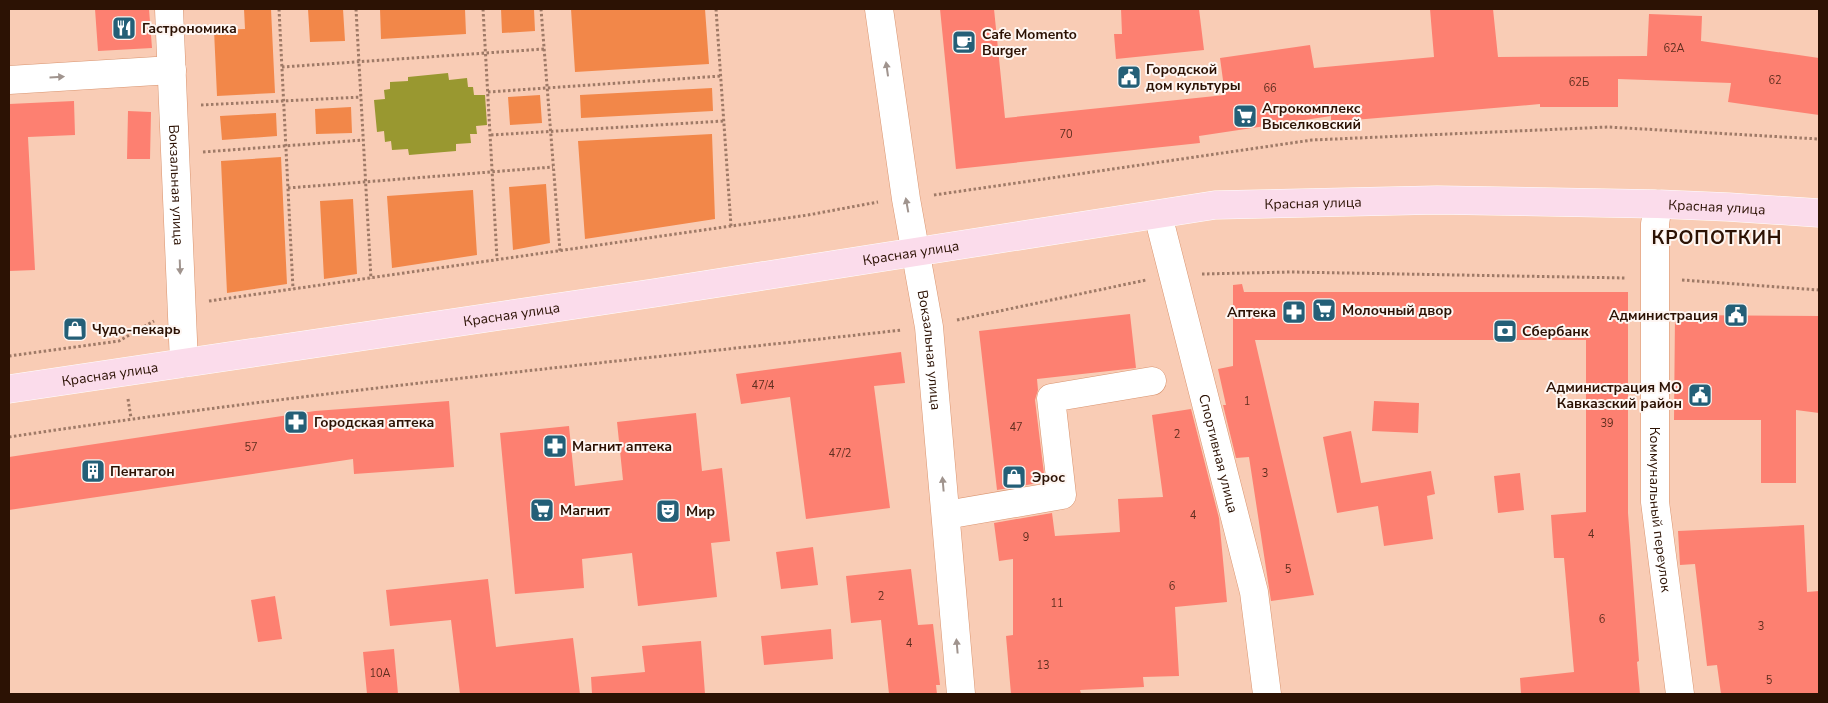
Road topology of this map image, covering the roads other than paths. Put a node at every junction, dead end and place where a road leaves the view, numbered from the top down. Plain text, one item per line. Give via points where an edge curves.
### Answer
1 (169, 9) edge
2 (879, 9) edge
3 (172, 70) junction
4 (9, 80) edge
5 (1658, 204) junction
6 (1819, 213) edge
7 (1158, 215) junction
8 (916, 253) junction
9 (184, 362) junction
10 (1152, 381) dead end
11 (9, 388) edge
12 (946, 515) junction
13 (961, 694) edge
14 (1267, 694) edge
15 (1680, 694) edge

1 - 3 street, Вокзальная улица
8 -> 2 street, Вокзальная улица
4 -> 3 street
3 -> 9 street, Вокзальная улица
5 - 6 main road, Красная улица
5 - 7 main road, Красная улица via 1437,200 1215,205
5 - 15 street, Коммунальный переулок via 1655,233 1655,502
7 - 8 main road, Красная улица
7 - 14 street, Спортивная улица via 1254,592
8 - 9 main road, Красная улица
12 -> 8 street, Вокзальная улица via 929,327
9 - 11 main road, Красная улица
10 - 12 street via 1051,398 1062,495
13 -> 12 street, Вокзальная улица

